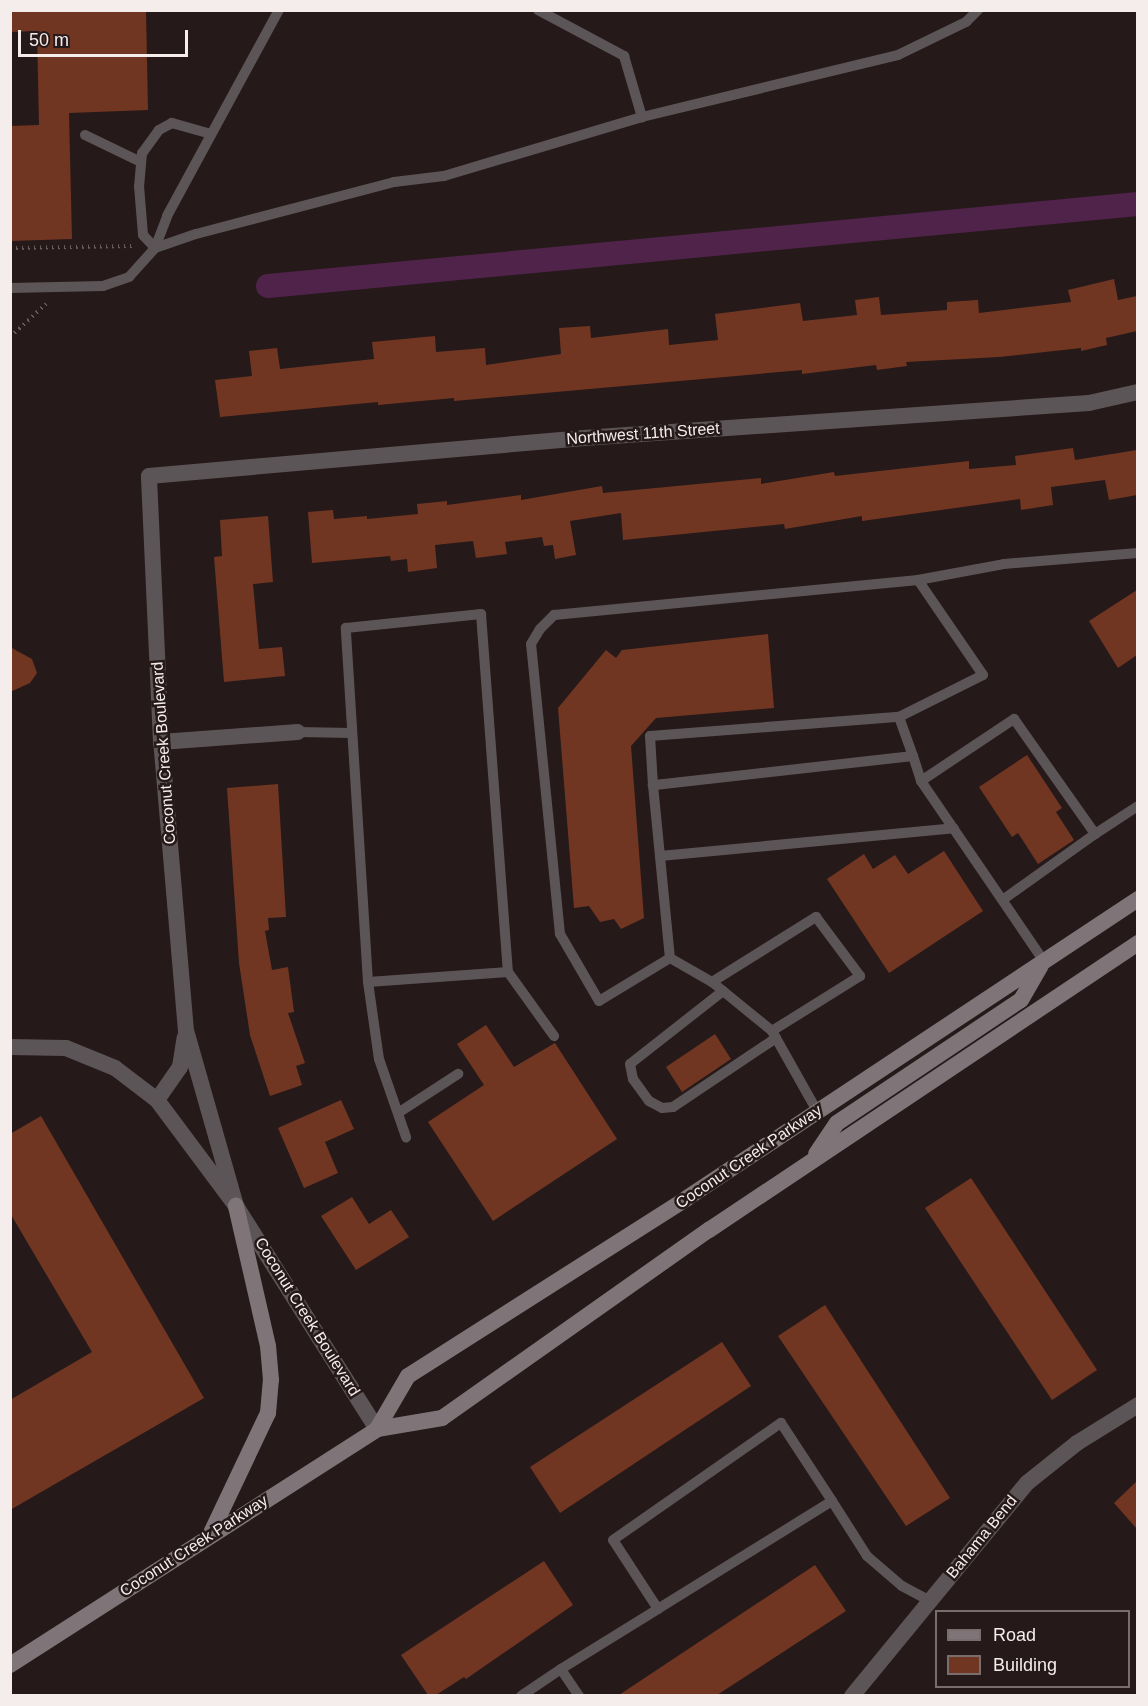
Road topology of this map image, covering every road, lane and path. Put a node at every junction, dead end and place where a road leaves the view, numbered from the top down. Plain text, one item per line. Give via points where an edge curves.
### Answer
1 (279, 10) edge
2 (538, 10) edge
3 (978, 10) edge
4 (642, 117) junction
5 (211, 134) junction
6 (85, 135) dead end
7 (141, 162) junction
8 (132, 246) dead end
9 (10, 248) edge
10 (155, 248) junction
11 (65, 287) junction
12 (10, 288) edge
13 (10, 337) edge
14 (1137, 392) edge
15 (148, 476) joint
16 (1137, 553) edge
17 (918, 580) junction
18 (899, 717) junction
19 (298, 732) joint
20 (352, 733) junction
21 (161, 742) junction
22 (913, 756) junction
23 (921, 781) junction
24 (653, 785) junction
25 (1137, 806) edge
26 (954, 828) junction
27 (1095, 834) junction
28 (660, 856) junction
29 (1137, 898) edge
30 (1005, 899) junction
31 (1137, 943) edge
32 (670, 958) junction
33 (1044, 961) junction
34 (508, 972) junction
35 (368, 982) junction
36 (712, 982) junction
37 (723, 991) junction
38 (186, 1030) junction
39 (774, 1034) junction
40 (554, 1036) dead end
41 (10, 1047) edge
42 (458, 1074) dead end
43 (158, 1100) junction
44 (817, 1111) junction
45 (398, 1113) junction
46 (406, 1137) dead end
47 (810, 1162) junction
48 (236, 1206) junction
49 (1137, 1405) edge
50 (377, 1429) junction
51 (832, 1501) junction
52 (210, 1535) junction
53 (930, 1600) junction
54 (658, 1609) junction
55 (10, 1665) edge
56 (561, 1669) junction
57 (521, 1695) edge
58 (579, 1695) edge
59 (852, 1695) edge

1 - 5 lane
2 - 4 lane via 624,56
3 - 4 lane via 966,22 898,55
4 - 10 lane via 444,176 394,182
5 - 7 lane via 172,123 159,130 142,153
5 - 10 lane via 167,216
6 - 7 lane
7 - 10 lane via 143,235
8 - 9 path
10 - 11 lane via 129,277 104,286
11 - 12 lane
11 - 13 path
14 - 15 street, Northwest 11th Street via 1089,403 584,438
15 - 21 street, Coconut Creek Boulevard
16 - 17 lane via 1004,564
17 - 18 lane via 983,675
17 - 32 lane via 554,615 540,629 531,644 560,934 599,1000
18 - 22 lane
18 - 24 lane via 650,736
19 - 20 lane
19 - 21 street
20 - 34 lane via 346,628 481,614
20 - 35 lane
21 - 38 street, Coconut Creek Boulevard
22 - 23 lane
22 - 24 lane
23 - 26 lane
23 - 27 lane via 1014,719
24 - 28 lane
25 - 27 lane
26 - 28 lane
26 - 30 lane
27 - 30 lane
28 - 32 lane
29 - 33 main road, Coconut Creek Parkway
30 - 33 lane
31 - 47 main road, Coconut Creek Parkway
32 - 36 lane
33 - 44 main road, Coconut Creek Parkway
33 - 47 main road via 1021,1000 837,1123
34 - 35 lane
34 - 40 lane
35 - 45 lane via 379,1059
36 - 37 lane
36 - 39 lane via 816,917 860,976
37 - 39 lane
37 - 39 lane via 630,1064 633,1079 649,1101 662,1108 673,1107
38 - 43 street, Coconut Creek Boulevard via 180,1068
38 - 48 street, Coconut Creek Boulevard
39 - 44 lane
41 - 43 street via 66,1048 116,1068
42 - 45 lane
43 - 48 street, Coconut Creek Boulevard
44 - 50 main road, Coconut Creek Parkway via 408,1376
45 - 46 lane
47 - 50 main road, Coconut Creek Parkway via 442,1418
48 - 50 street, Coconut Creek Boulevard
48 - 52 main road via 268,1346 271,1380 268,1413
49 - 53 street, Bahama Bend via 1077,1443 1027,1483
50 - 52 main road, Coconut Creek Parkway
51 - 53 lane via 867,1556 902,1586
51 - 54 lane
51 - 54 lane via 781,1423 613,1540
52 - 55 main road, Coconut Creek Parkway
53 - 59 street, Bahama Bend
54 - 56 lane
56 - 57 lane
56 - 58 lane

